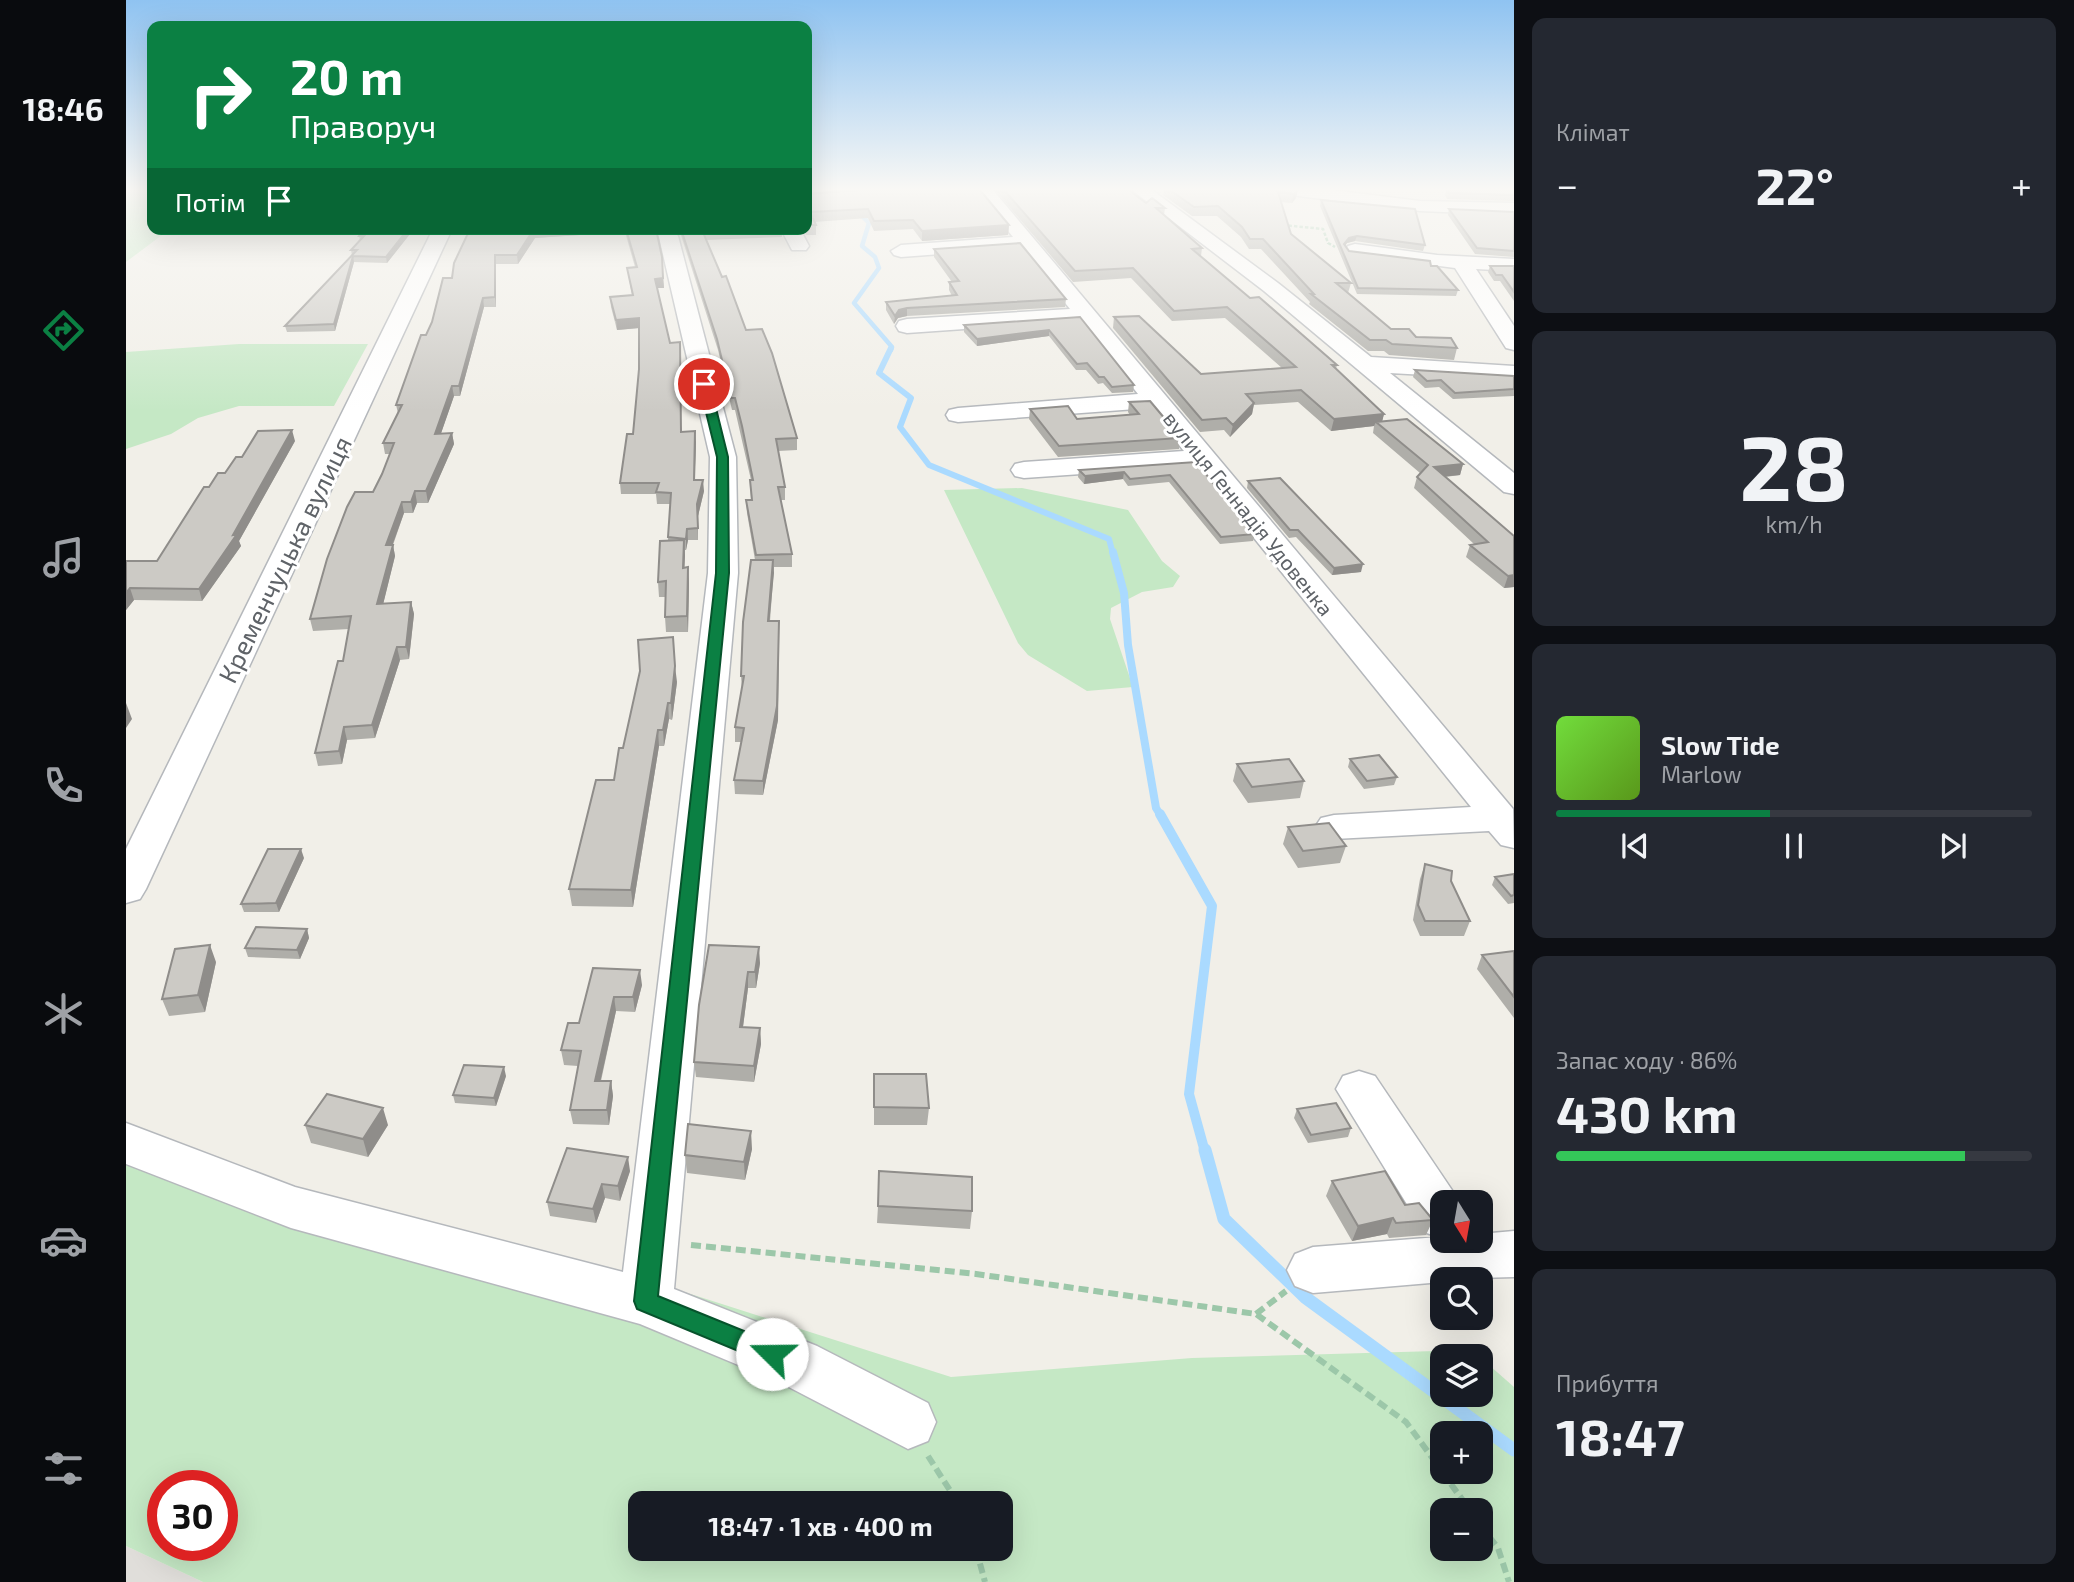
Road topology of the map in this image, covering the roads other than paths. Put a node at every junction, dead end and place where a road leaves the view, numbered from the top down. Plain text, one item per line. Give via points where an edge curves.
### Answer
1 (426, 264) edge
2 (675, 264) edge
3 (1046, 264) edge
4 (1240, 264) edge
5 (1462, 264) edge
6 (1493, 264) edge
7 (1514, 265) edge
8 (1086, 314) junction
9 (1507, 321) edge
10 (907, 326) dead end
11 (1514, 343) edge
12 (1364, 364) junction
13 (1514, 373) edge
14 (1156, 400) junction
15 (958, 415) dead end
16 (1205, 457) junction
17 (1024, 470) dead end
18 (1514, 486) edge
19 (1334, 827) edge
20 (1507, 827) edge
21 (126, 889) edge
22 (1359, 1089) dead end
23 (126, 1143) edge
24 (1432, 1190) edge
25 (1430, 1249) edge
26 (1313, 1270) dead end
27 (646, 1301) junction
28 (908, 1422) road end

1 - 21 street, Кременчуцька вулиця
2 - 27 street via 723,457 723,573
3 - 8 street, вулиця Геннадія Удовенка
4 - 12 street
5 - 9 street
6 - 7 street
8 - 10 street
8 - 14 street, вулиця Геннадія Удовенка
9 - 11 street
12 - 13 street
12 - 18 street
14 - 15 street
14 - 16 street, вулиця Геннадія Удовенка
16 - 17 street
16 - 20 street, вулиця Геннадія Удовенка
19 - 20 street
22 - 24 street
23 - 27 street via 291,1206
25 - 26 street
27 - 28 street via 797,1364

